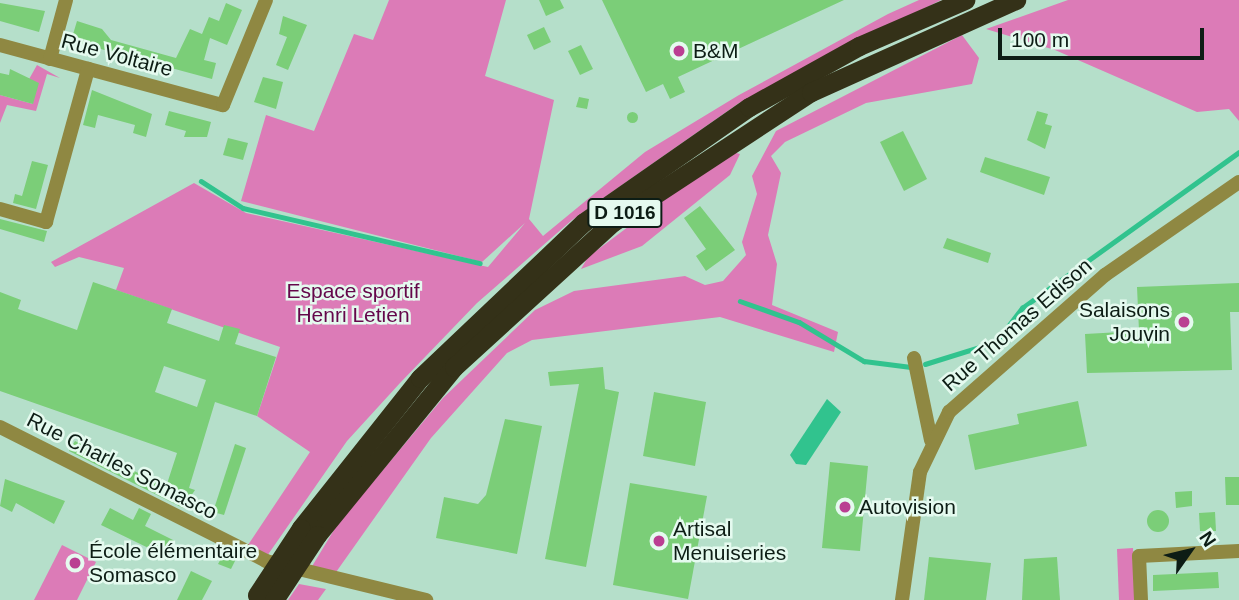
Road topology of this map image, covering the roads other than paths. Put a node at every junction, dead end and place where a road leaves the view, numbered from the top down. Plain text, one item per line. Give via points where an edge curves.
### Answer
1 (66, 0) edge
2 (266, 0) edge
3 (965, 0) edge
4 (1016, 0) edge
5 (0, 46) edge
6 (50, 58) junction
7 (89, 69) junction
8 (1239, 182) edge
9 (0, 209) edge
10 (914, 358) dead end
11 (0, 428) edge
12 (931, 440) junction
13 (309, 531) junction
14 (1239, 551) edge
15 (262, 598) edge
16 (426, 600) edge
17 (902, 600) edge
18 (1141, 600) edge

1 - 6 street
2 - 7 street, Rue Voltaire via 223,105
3 - 13 highway, D 1016 via 859,46 749,107 584,222 420,378
4 - 13 highway, D 1016 via 811,92 613,222 463,357
5 - 6 street, Rue Voltaire
6 - 7 street, Rue Voltaire
7 - 9 street via 46,222
8 - 12 street, Rue Thomas Edison via 1053,318 965,394
10 - 12 street
11 - 16 street, Rue Charles Somasco via 265,561
12 - 17 street, Rue Thomas Edison via 917,487
13 - 15 highway, D 1016, bridge
14 - 18 street via 1139,556

